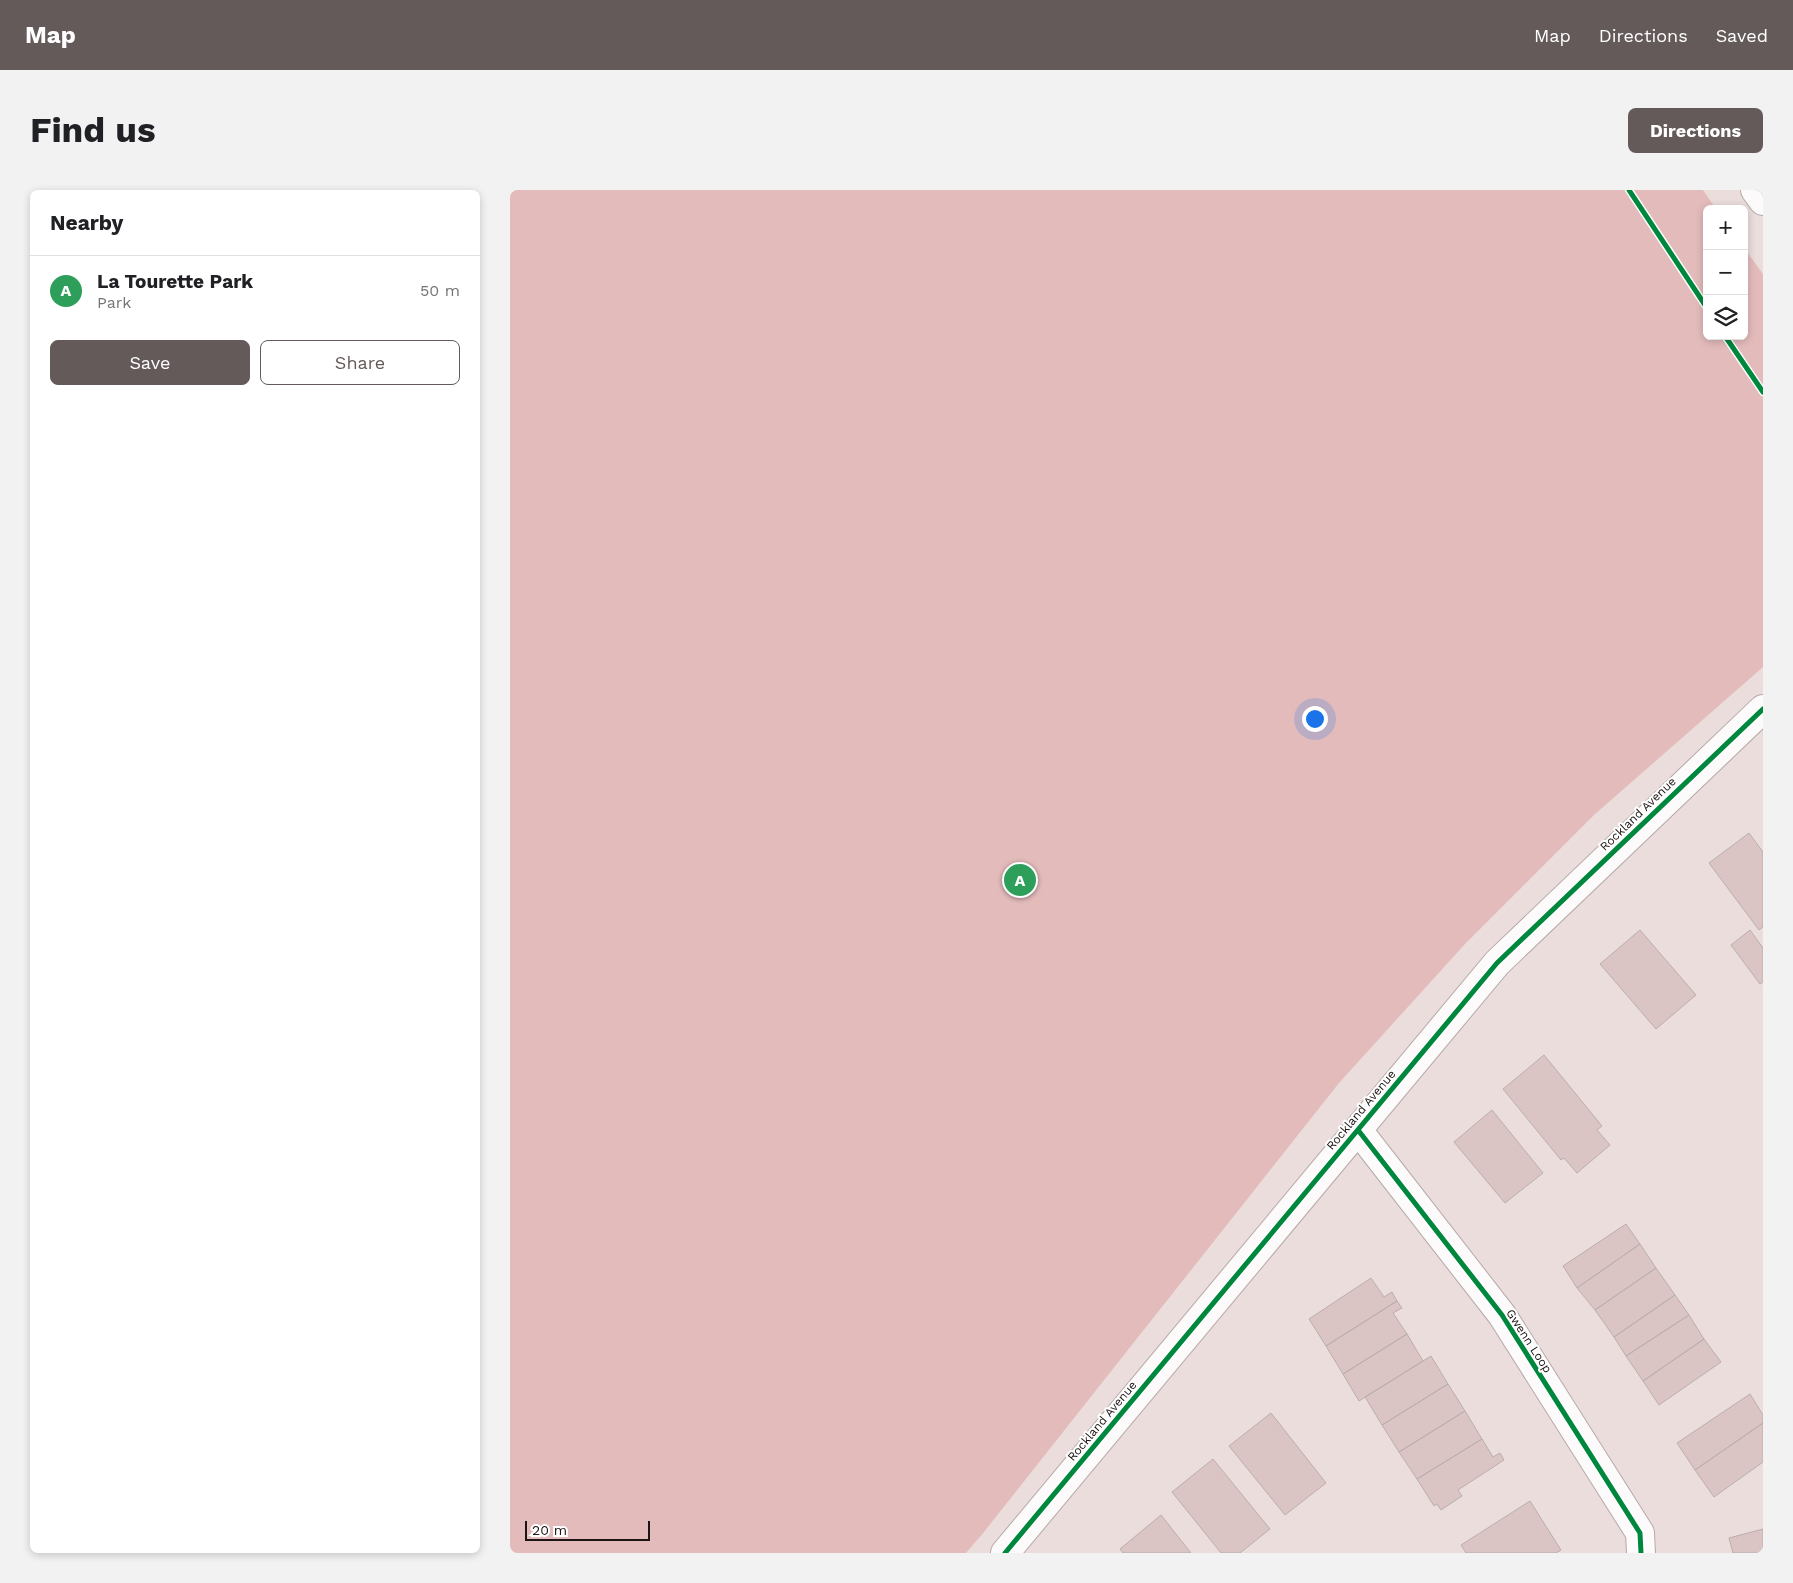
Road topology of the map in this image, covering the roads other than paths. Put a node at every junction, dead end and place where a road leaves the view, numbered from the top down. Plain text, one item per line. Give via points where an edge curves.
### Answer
1 (1755, 190) edge
2 (1763, 200) edge
3 (1763, 709) edge
4 (1358, 1130) junction
5 (1006, 1553) edge
6 (1641, 1553) edge

1 - 2 street
3 - 4 street, Rockland Avenue via 1497,963
4 - 5 street, Rockland Avenue
4 - 6 street, Gwenn Loop via 1502,1315 1640,1533

